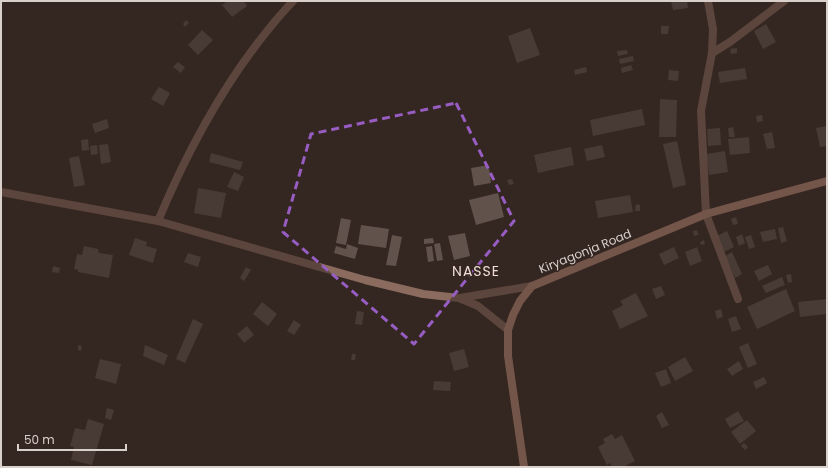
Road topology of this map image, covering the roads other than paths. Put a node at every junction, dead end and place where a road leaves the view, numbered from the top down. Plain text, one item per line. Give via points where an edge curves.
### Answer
1 (293, 1) edge
2 (708, 1) edge
3 (784, 1) edge
4 (712, 53) junction
5 (827, 181) edge
6 (1, 192) edge
7 (706, 214) junction
8 (158, 221) junction
9 (532, 286) junction
10 (459, 298) junction
11 (738, 299) dead end
12 (508, 330) junction
13 (524, 467) edge

1 - 8 street via 245,61 219,101 179,171
2 - 4 street via 713,29
3 - 4 street
4 - 7 street via 701,111
5 - 7 street, Kiryagonja Road
6 - 8 street
7 - 9 street, Kiryagonja Road
7 - 11 street
8 - 10 street via 364,280 423,294
9 - 10 street
9 - 12 street, Kiryagonja Road via 520,301
10 - 12 street via 478,306
12 - 13 street, Kiryagonja Road via 508,356

